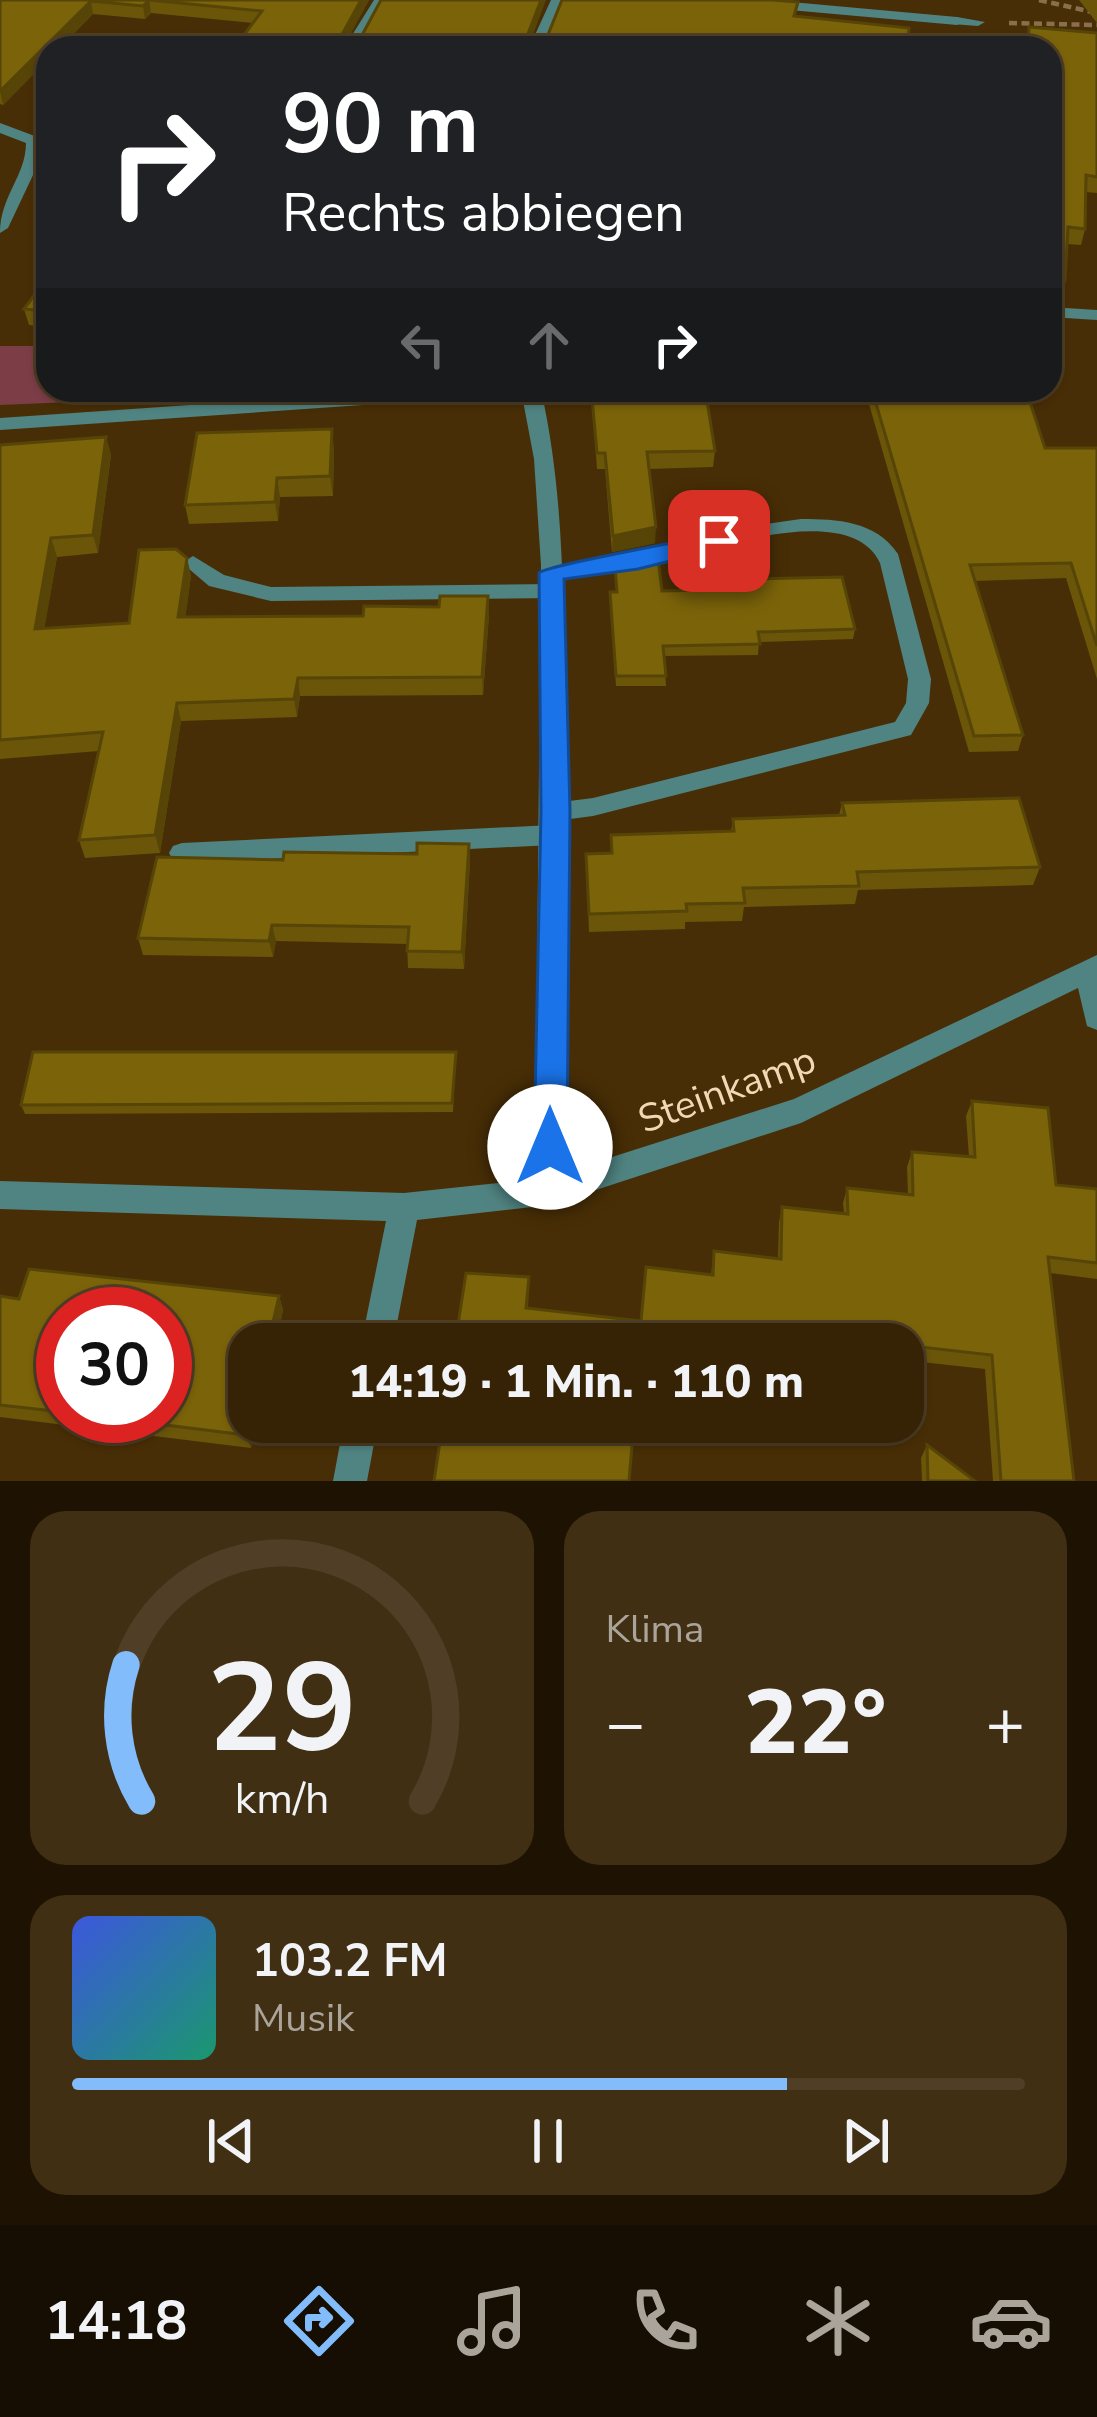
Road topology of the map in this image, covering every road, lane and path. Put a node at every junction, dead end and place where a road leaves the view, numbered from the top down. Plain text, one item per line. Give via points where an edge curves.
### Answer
1 (381, 0) edge
2 (558, 0) edge
3 (723, 0) edge
4 (1039, 0) edge
5 (1097, 13) edge
6 (978, 22) joint
7 (1097, 25) edge
8 (358, 36) edge
9 (542, 36) edge
10 (0, 128) edge
11 (0, 228) edge
12 (1062, 313) edge
13 (1097, 315) edge
14 (297, 402) edge
15 (534, 402) edge
16 (0, 424) edge
17 (193, 563) dead end
18 (552, 582) junction
19 (554, 823) junction
20 (182, 853) edge
21 (1093, 968) edge
22 (1097, 1018) edge
23 (550, 1191) junction
24 (0, 1195) edge
25 (404, 1207) junction
26 (381, 1323) edge
27 (358, 1443) edge
28 (350, 1481) edge

1 - 8 street
2 - 9 street
3 - 6 street
4 - 5 path
6 - 7 path
10 - 11 street via 34,141 34,157
12 - 13 street
14 - 16 street
15 - 18 street via 545,443
17 - 18 street via 217,581 271,594
18 - 19 street
18 - 19 street via 779,528 864,532 886,551 922,683 920,707 903,729
19 - 20 street
19 - 23 street
21 - 22 street
21 - 23 street, Steinkamp via 801,1110
23 - 25 street, Steinkamp
24 - 25 street, Steinkamp
25 - 26 street
27 - 28 street

